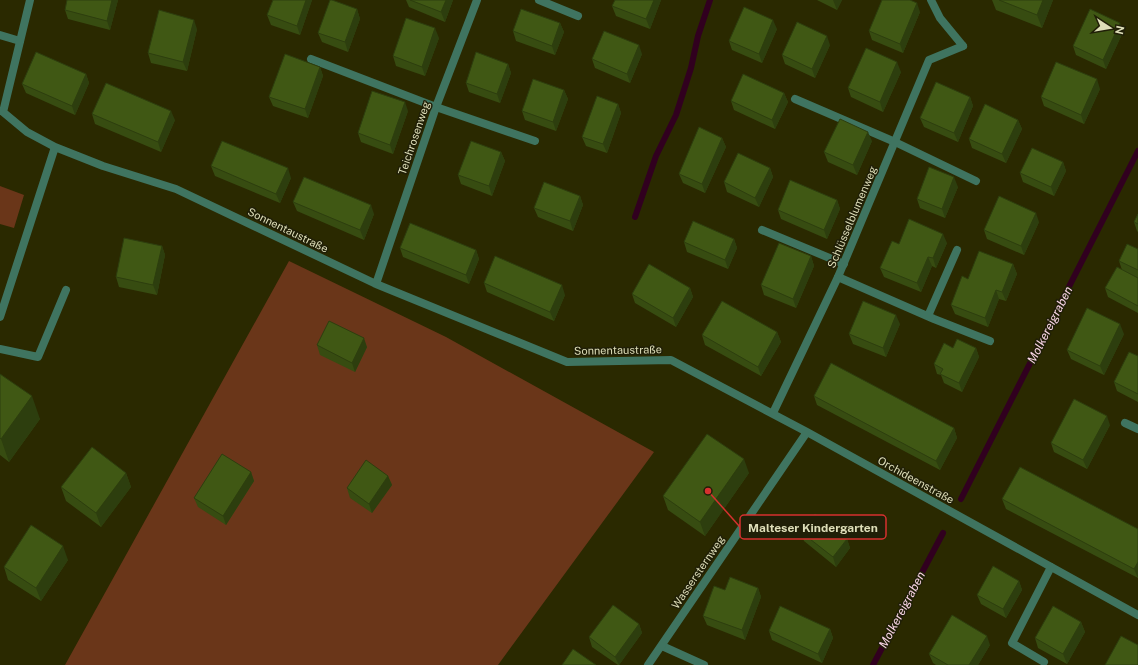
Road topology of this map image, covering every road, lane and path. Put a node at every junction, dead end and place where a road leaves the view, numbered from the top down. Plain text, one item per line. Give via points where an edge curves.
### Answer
1 (30, 0) edge
2 (477, 0) edge
3 (538, 0) edge
4 (931, 0) edge
5 (578, 16) dead end
6 (0, 35) edge
7 (20, 41) junction
8 (310, 59) dead end
9 (795, 100) dead end
10 (436, 107) junction
11 (534, 141) dead end
12 (896, 142) junction
13 (55, 147) junction
14 (976, 181) dead end
15 (762, 230) dead end
16 (956, 250) dead end
17 (844, 264) junction
18 (838, 277) junction
19 (376, 284) junction
20 (66, 290) dead end
21 (928, 316) junction
22 (0, 317) edge
23 (990, 341) dead end
24 (0, 349) edge
25 (683, 365) joint
26 (772, 413) junction
27 (1125, 423) dead end
28 (1138, 429) edge
29 (807, 432) junction
30 (1051, 567) junction
31 (1138, 615) edge
32 (662, 646) junction
33 (1044, 662) dead end
34 (648, 665) edge
35 (704, 665) edge

1 - 7 street
2 - 10 street, Teichrosenweg
3 - 5 street
4 - 12 street, Schlüsselblumenweg via 940,18 964,46 929,60
6 - 7 street
7 - 13 street, Sonnentaustraße via 3,112 27,132
8 - 10 street
9 - 12 street
10 - 11 street
10 - 19 street, Teichrosenweg
12 - 14 street
12 - 17 street, Schlüsselblumenweg
13 - 19 street, Sonnentaustraße via 103,166 176,189
13 - 22 street
15 - 17 street
16 - 21 street
17 - 18 street, Schlüsselblumenweg
18 - 21 street
18 - 26 street, Schlüsselblumenweg
19 - 25 street, Sonnentaustraße via 567,362 671,360
20 - 24 street via 38,357
21 - 23 street
25 - 26 street, Orchideenstraße
26 - 29 street, Orchideenstraße
27 - 28 street
29 - 30 street, Orchideenstraße
29 - 32 street, Wassersternweg
30 - 31 street, Orchideenstraße
30 - 33 street via 1012,643
32 - 34 street, Wassersternweg
32 - 35 street

